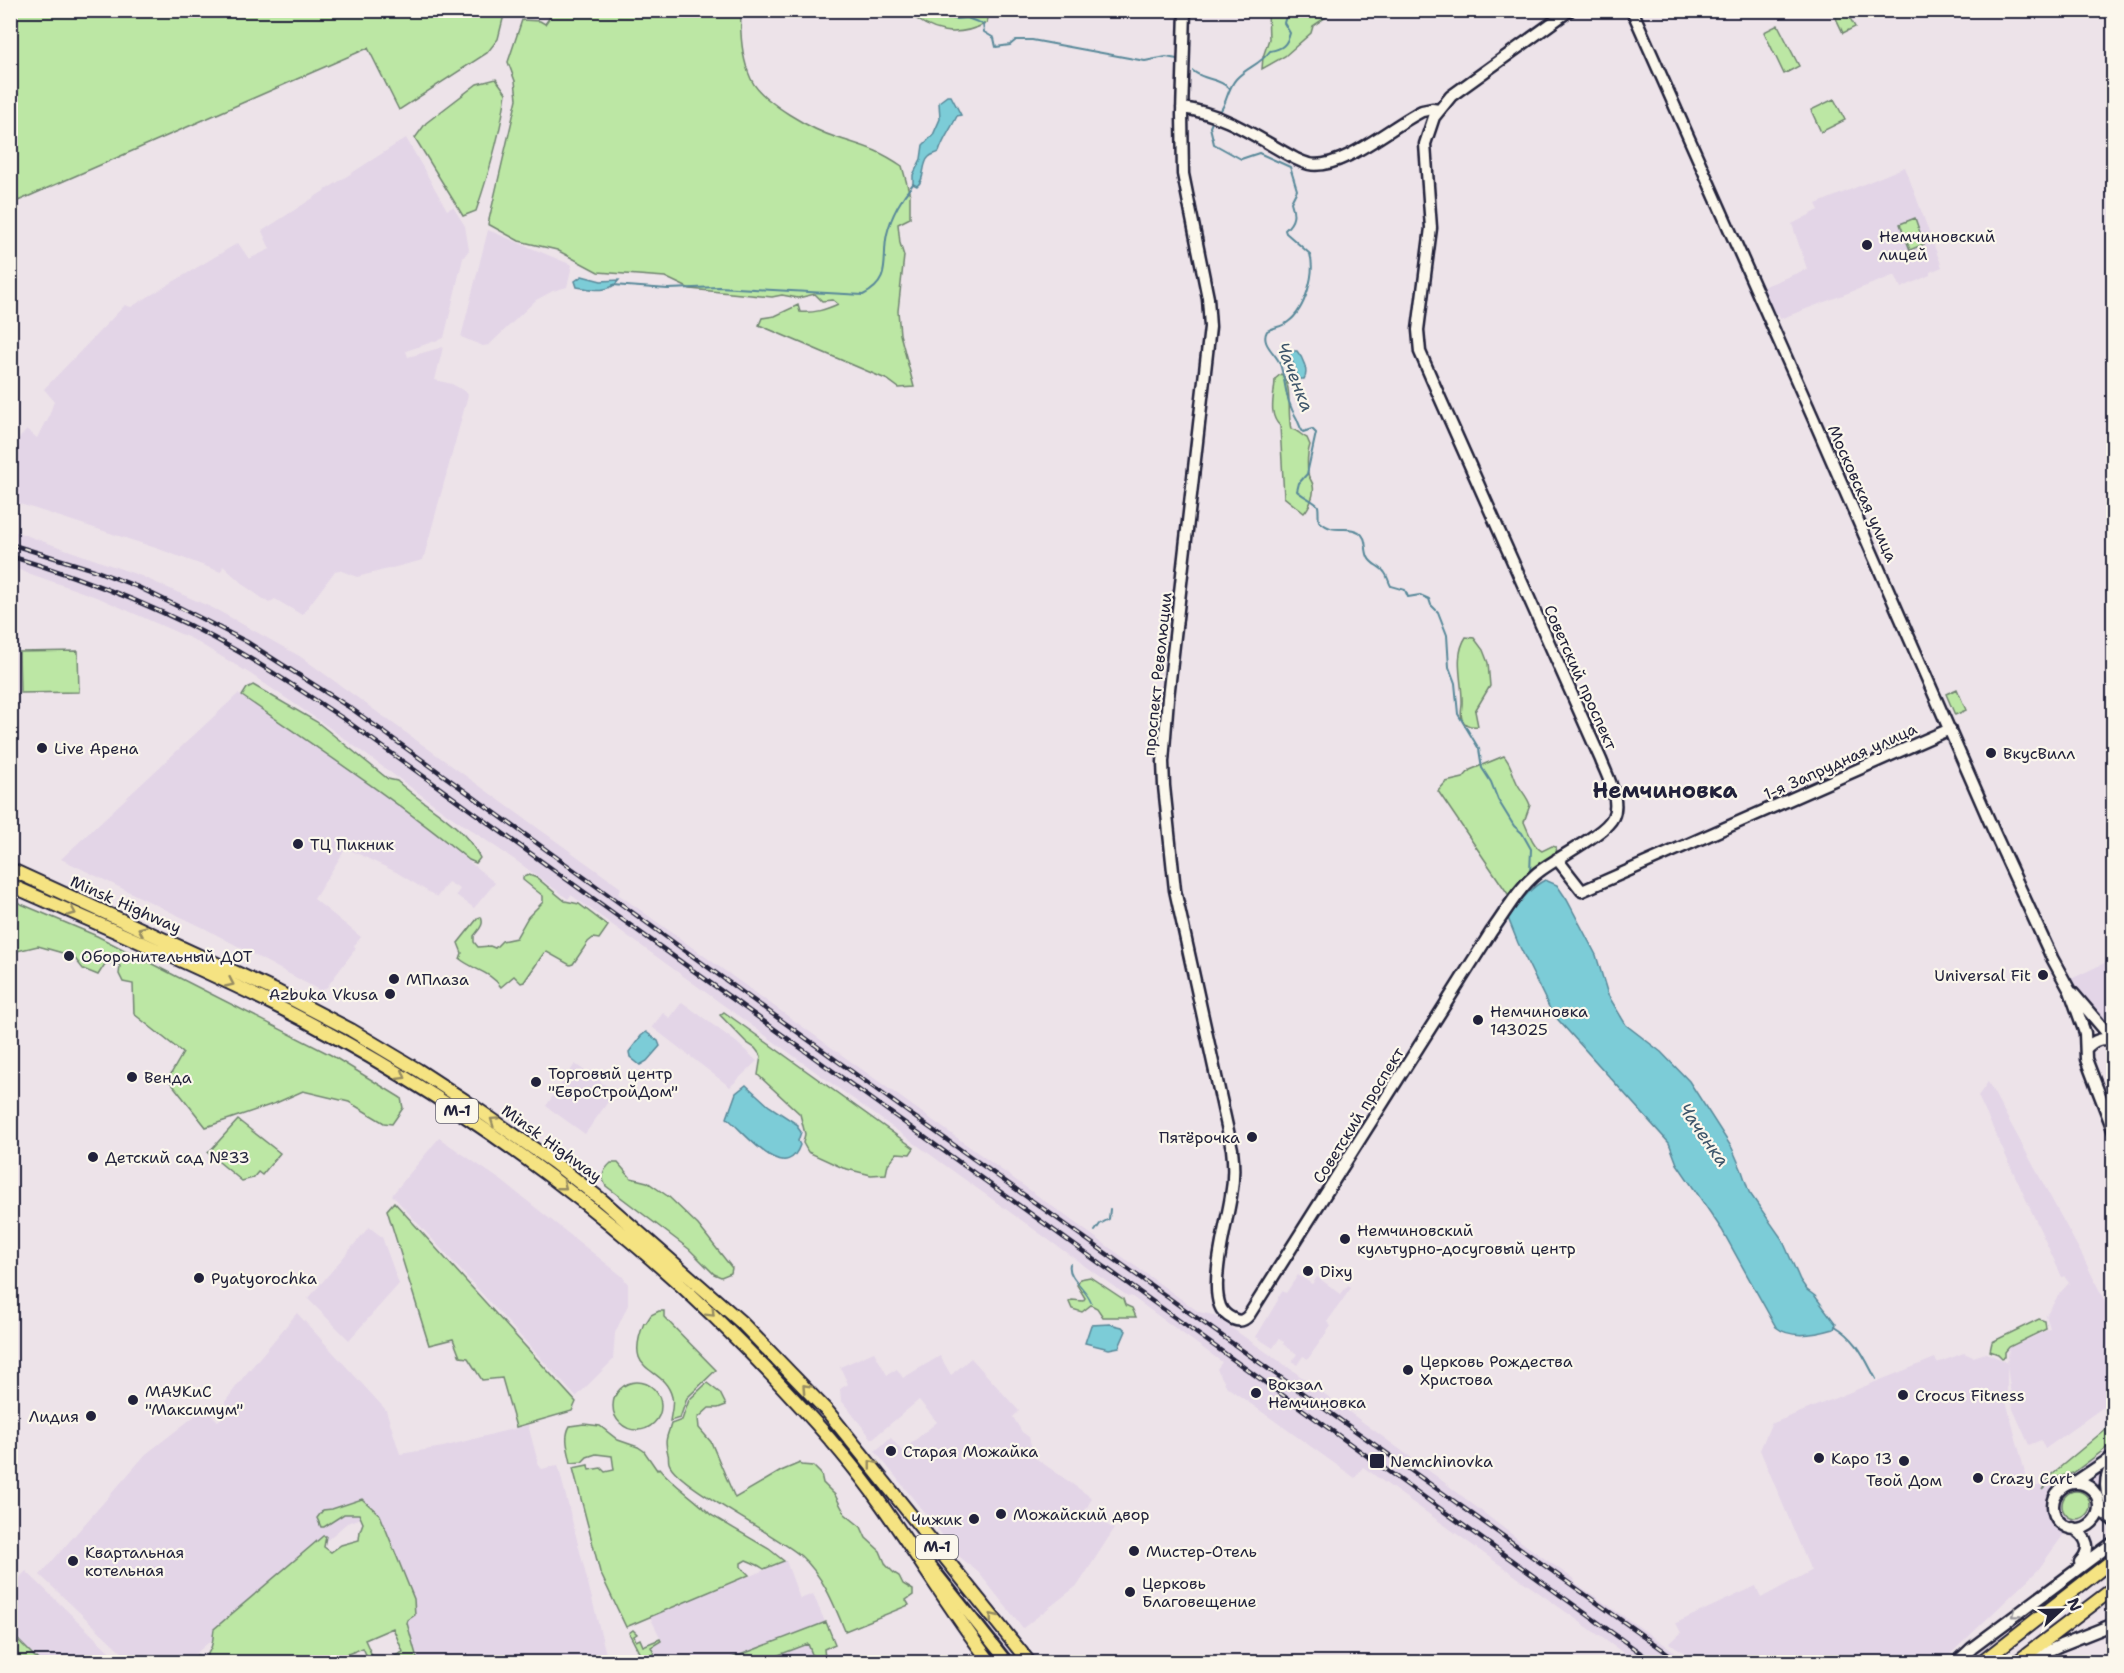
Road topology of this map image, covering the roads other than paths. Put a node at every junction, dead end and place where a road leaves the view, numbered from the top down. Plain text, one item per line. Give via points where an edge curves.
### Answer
1 (1185, 10) edge
2 (1570, 10) edge
3 (1632, 10) edge
4 (1182, 108) junction
5 (1439, 110) junction
6 (1950, 729) junction
7 (1557, 859) junction
8 (10, 869) edge
9 (10, 885) edge
10 (2068, 987) junction
11 (2114, 1042) edge
12 (2086, 1049) junction
13 (2114, 1132) edge
14 (1244, 1320) joint
15 (2114, 1459) edge
16 (2074, 1483) junction
17 (2097, 1500) junction
18 (880, 1503) junction
19 (2114, 1511) edge
20 (2114, 1521) edge
21 (2073, 1528) junction
22 (2114, 1542) edge
23 (2114, 1559) edge
24 (2070, 1574) junction
25 (2114, 1588) edge
26 (2114, 1624) edge
27 (990, 1662) edge
28 (1006, 1662) edge
29 (1029, 1662) edge
30 (1957, 1662) edge
31 (1982, 1662) edge
32 (2017, 1662) edge
33 (2024, 1662) edge

1 - 4 street, проспект Революции
2 - 5 street, Советский проспект via 1473,79
3 - 6 street, Московская улица
4 - 5 street via 1215,115 1296,159 1316,165 1347,156 1422,111
4 - 14 street, проспект Революции via 1183,174 1204,273 1210,327 1168,698 1164,786 1177,898 1233,1157 1232,1194 1217,1286 1219,1302 1230,1317
5 - 7 street, Советский проспект via 1425,144 1431,228 1418,344 1601,760 1615,801 1610,823
6 - 7 street, 1-я Запрудная улица via 1582,891
6 - 10 street, Московская улица
7 - 14 street, Советский проспект via 1528,881 1497,925
29 -> 8 highway, Minsk Highway / М-1 via 846,1431 741,1322 657,1246 553,1162 402,1060 288,997
9 -> 18 highway, Minsk Highway / М-1 via 274,1004 457,1110 549,1175 649,1256 747,1349 793,1397
10 - 11 street, Московская улица
10 - 12 street, Московская улица via 2085,1033
11 - 12 street via 2098,1040
12 - 13 street, Московская улица via 2086,1059
15 - 16 street
15 - 17 street via 2098,1473
15 - 19 street via 2105,1483
16 - 17 street via 2087,1486
16 - 21 street via 2058,1491 2053,1503 2058,1520
17 - 20 street
17 - 21 street via 2098,1513 2093,1521
18 - 27 highway, М-1
18 - 28 main road, М-1
21 - 24 street via 2085,1537 2088,1550
22 - 24 street
23 - 31 highway
24 -> 30 street
25 - 32 highway
26 - 33 street

